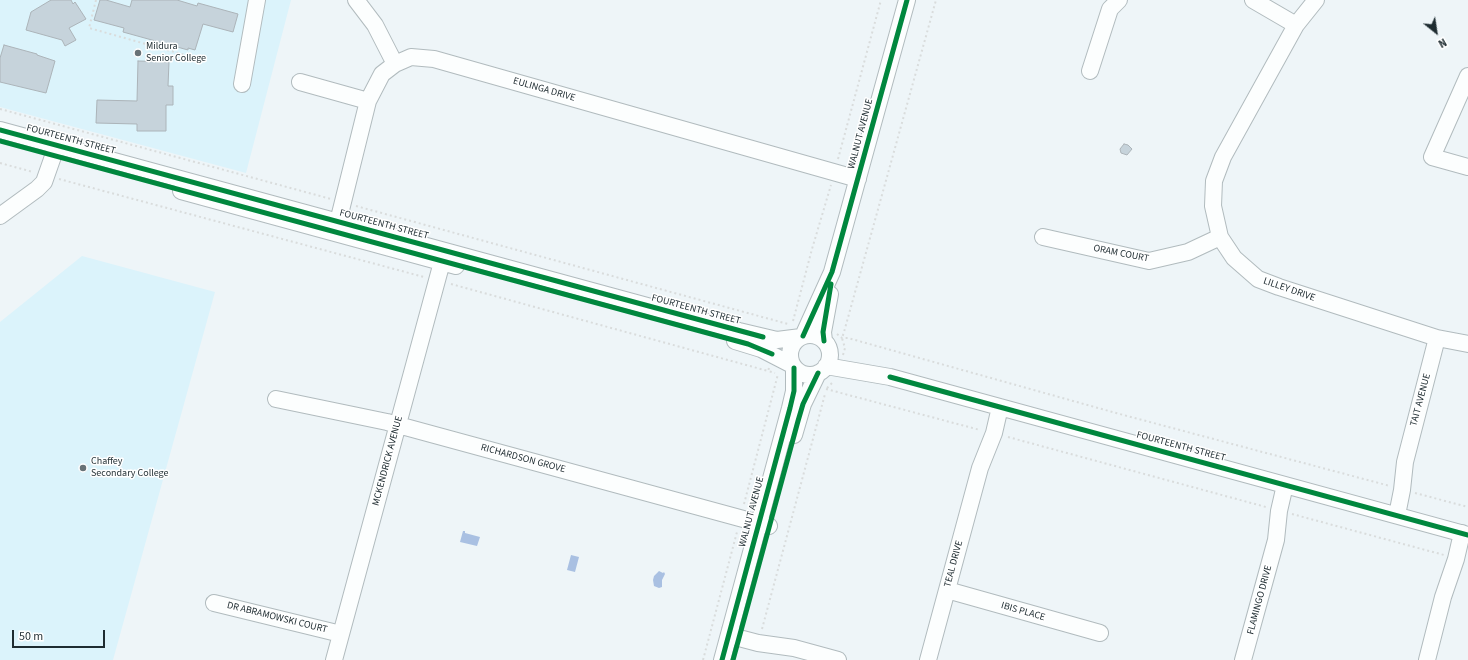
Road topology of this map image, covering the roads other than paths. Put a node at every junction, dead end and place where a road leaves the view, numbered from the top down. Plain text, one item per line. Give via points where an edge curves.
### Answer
1 (257, 0) edge
2 (356, 0) edge
3 (906, 0) edge
4 (1119, 0) edge
5 (1254, 0) edge
6 (1316, 0) edge
7 (1296, 25) junction
8 (395, 64) junction
9 (1090, 71) dead end
10 (1468, 76) edge
11 (300, 82) dead end
12 (242, 84) dead end
13 (368, 101) junction
14 (0, 130) edge
15 (0, 141) edge
16 (55, 151) junction
17 (1468, 166) edge
18 (858, 179) junction
19 (0, 216) edge
20 (338, 222) junction
21 (1043, 237) dead end
22 (1220, 237) junction
23 (442, 262) junction
24 (832, 272) junction
25 (799, 333) junction
26 (1437, 338) junction
27 (1468, 344) edge
28 (775, 347) junction
29 (830, 360) junction
30 (793, 367) junction
31 (276, 399) dead end
32 (996, 406) junction
33 (398, 425) junction
34 (1290, 486) junction
35 (1392, 514) junction
36 (764, 525) junction
37 (1461, 533) edge
38 (947, 590) junction
39 (1443, 597) junction
40 (214, 603) dead end
41 (736, 632) junction
42 (1100, 633) dead end
43 (341, 634) junction
44 (794, 648) junction
45 (334, 660) edge
46 (722, 660) edge
47 (733, 660) edge
48 (838, 660) edge
49 (928, 660) edge
50 (1243, 660) edge
51 (1427, 660) edge

1 - 12 street
2 - 8 street via 375,25
3 - 18 street, WALNUT AVENUE
4 - 9 street via 1110,9
5 - 7 street
6 - 7 street, LILLEY DRIVE
7 - 22 street, LILLEY DRIVE via 1223,157 1214,181 1213,206
8 - 13 street, EULINGA DRIVE via 382,74
8 - 18 street, EULINGA DRIVE via 411,57 434,59
10 - 17 street via 1432,157
11 - 13 street
13 - 20 street, EULINGA DRIVE
14 - 16 street, FOURTEENTH STREET
15 - 16 street, FOURTEENTH STREET
16 - 19 street via 44,182
16 - 20 street, FOURTEENTH STREET
16 - 23 street, FOURTEENTH STREET
18 - 24 street, WALNUT AVENUE
20 - 28 street, FOURTEENTH STREET via 739,331
21 - 22 street, ORAM COURT via 1149,261 1188,252
22 - 26 street, LILLEY DRIVE via 1234,258 1258,279
23 - 28 street, FOURTEENTH STREET via 748,344
23 - 33 street, MCKENDRICK AVENUE
24 - 25 street, WALNUT AVENUE
24 - 29 street, WALNUT AVENUE via 824,332
25 - 28 street, FOURTEENTH STREET
25 - 29 street via 814,336
25 - 30 street via 792,347 790,359
26 - 27 street, LILLEY DRIVE
26 - 35 street, TAIT AVENUE
28 - 30 street, FOURTEENTH STREET
29 - 30 street via 812,375 805,375
29 - 32 street, FOURTEENTH STREET
29 - 36 street, WALNUT AVENUE via 803,404
30 - 36 street, WALNUT AVENUE via 794,391
31 - 33 street, RICHARDSON GROVE
32 - 34 street, FOURTEENTH STREET
32 - 38 street, TEAL DRIVE
33 - 36 street, RICHARDSON GROVE
33 - 43 street, MCKENDRICK AVENUE
34 - 35 street, FOURTEENTH STREET
34 - 50 street, FLAMINGO DRIVE
35 - 37 street, FOURTEENTH STREET
36 - 41 street, WALNUT AVENUE
37 - 39 street via 1456,559
37 - 39 street via 1447,556
38 - 42 street, IBIS PLACE
38 - 49 street, TEAL DRIVE
39 - 51 street
40 - 43 street, DR ABRAMOWSKI COURT
41 - 44 street via 761,634
41 - 44 street via 758,643
41 - 46 street, WALNUT AVENUE
41 - 47 street, WALNUT AVENUE
43 - 45 street, MCKENDRICK AVENUE
44 - 48 street

